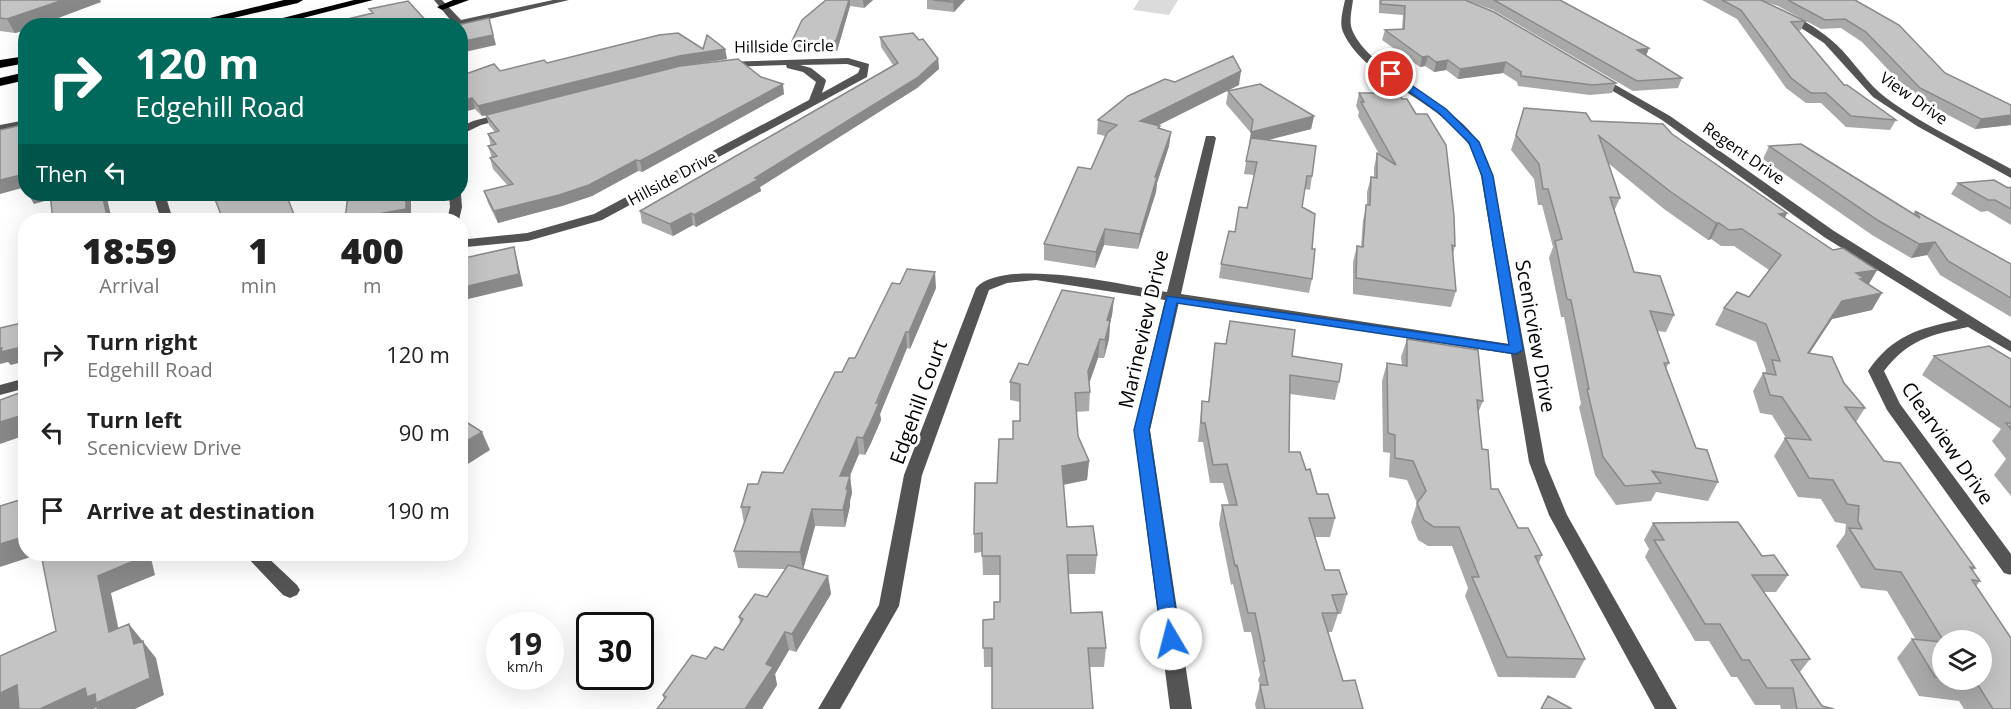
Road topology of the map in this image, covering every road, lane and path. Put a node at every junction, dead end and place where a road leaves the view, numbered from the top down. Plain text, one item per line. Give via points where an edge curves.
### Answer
1 (298, 0) edge
2 (368, 0) edge
3 (464, 0) edge
4 (565, 0) edge
5 (1349, 0) edge
6 (1748, 0) edge
7 (440, 3) edge
8 (218, 18) edge
9 (290, 18) edge
10 (449, 18) edge
11 (468, 21) edge
12 (18, 61) edge
13 (777, 63) junction
14 (0, 64) edge
15 (713, 66) edge
16 (865, 66) joint
17 (1586, 70) edge
18 (18, 78) edge
19 (0, 82) edge
20 (814, 101) junction
21 (521, 112) edge
22 (18, 125) edge
23 (0, 128) edge
24 (468, 128) edge
25 (1210, 138) dead end
26 (2011, 174) edge
27 (468, 243) edge
28 (1172, 298) junction
29 (1970, 322) junction
30 (2011, 347) edge
31 (1516, 350) junction
32 (18, 385) edge
33 (0, 390) edge
34 (260, 561) edge
35 (2011, 568) edge
36 (290, 590) dead end
37 (829, 709) edge
38 (1181, 709) edge
39 (1666, 709) edge

1 - 8 highway
2 - 9 highway
3 - 7 highway
4 - 11 street
5 - 31 street, Scenicview Drive via 1345,18 1358,47 1443,111 1474,142 1487,176
6 - 26 street, View Drive via 1795,20 1827,41 1877,95
7 - 10 street
12 - 14 highway
13 - 15 street, Hillside Circle
13 - 16 street, Hillside Circle via 848,61
13 - 20 street via 807,70 821,81
16 - 20 street, Hillside Drive via 863,75
17 - 29 street, Regent Drive via 1666,118 1829,234
18 - 19 highway
20 - 27 street, Hillside Drive via 598,217 528,237
21 - 24 street
22 - 23 street
25 - 28 street, Marineview Drive
28 - 31 street
28 - 37 street, Edgehill Court via 1036,276 1004,279 983,288 913,475 889,606
28 - 38 street, Marineview Drive via 1142,430
29 - 30 street, Regent Drive
29 - 35 street, Clearview Drive via 1910,337 1890,351 1876,372 1893,406
31 - 39 street, Scenicview Drive via 1538,462 1558,515
32 - 33 street
34 - 36 street

